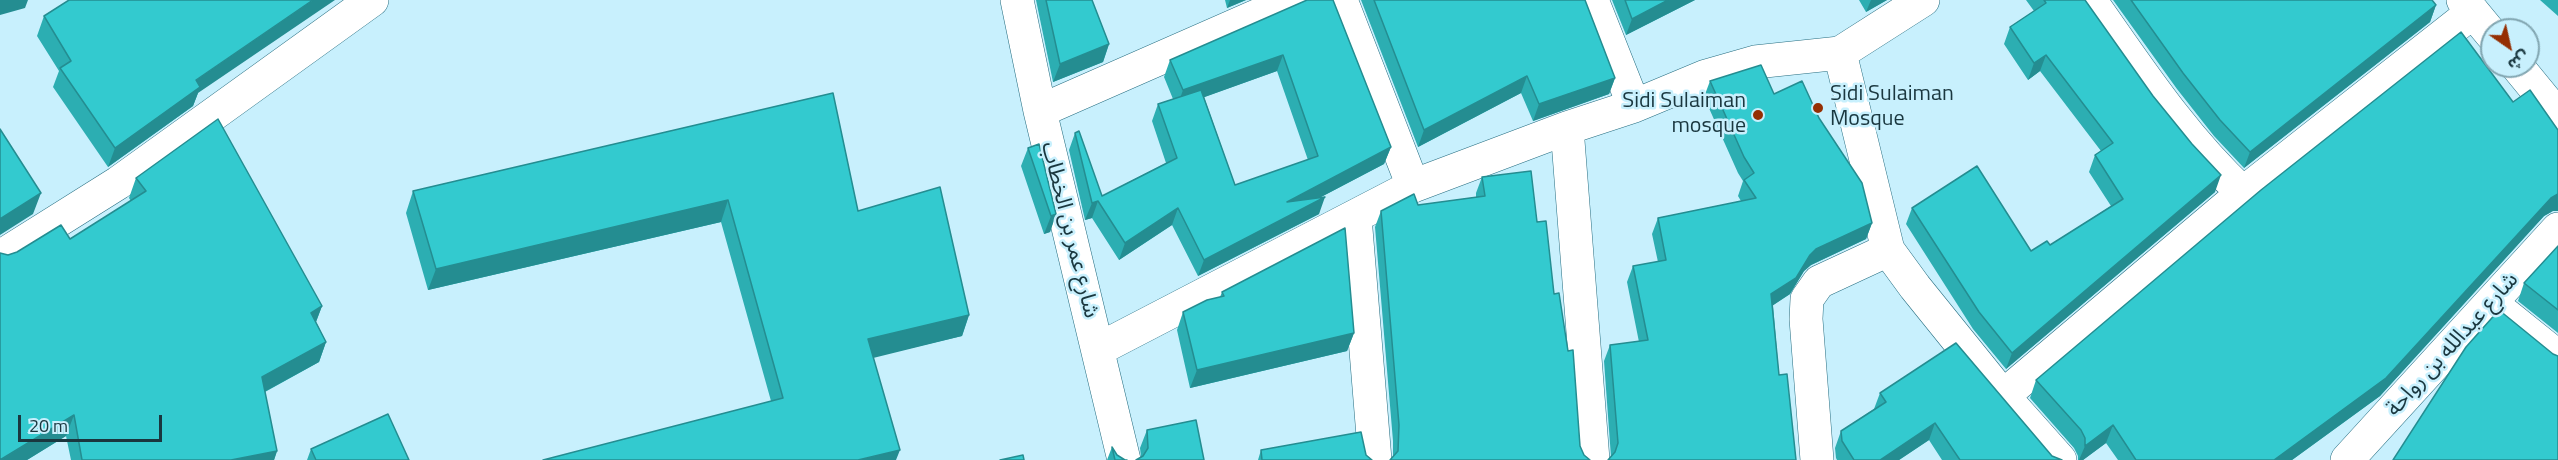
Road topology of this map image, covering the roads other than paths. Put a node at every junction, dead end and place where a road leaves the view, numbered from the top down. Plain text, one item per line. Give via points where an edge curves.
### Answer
1 (372, 0) edge
2 (1017, 0) edge
3 (1293, 0) edge
4 (1341, 0) edge
5 (1592, 0) edge
6 (1923, 0) edge
7 (2090, 0) edge
8 (2476, 16) edge
9 (1840, 54) junction
10 (2527, 78) edge
11 (1634, 106) junction
12 (1040, 111) junction
13 (2558, 116) edge
14 (1568, 128) junction
15 (1413, 186) junction
16 (2243, 193) junction
17 (1355, 217) junction
18 (2558, 229) edge
19 (1888, 250) junction
20 (0, 257) edge
21 (2491, 303) junction
22 (1099, 349) junction
23 (2558, 357) edge
24 (2003, 396) junction
25 (1124, 460) edge
26 (1375, 460) edge
27 (1593, 460) edge
28 (1817, 460) edge
29 (2060, 460) edge
30 (2348, 460) edge

1 - 20 street via 117,183
2 - 12 street, شارع عمر بن الخطاب
3 - 12 street
4 - 15 street
5 - 11 street
6 - 9 street
7 - 16 street via 2185,133
8 - 16 street
9 - 11 street via 1755,62 1706,76
9 - 19 street
10 - 13 street
11 - 14 street
12 - 22 street, شارع عمر بن الخطاب
14 - 15 street
14 - 27 street
15 - 17 street
16 - 24 street
17 - 22 street
17 - 26 street
18 - 21 street, شارع عبدالله بن رواحة
19 - 24 street
19 - 28 street via 1819,282 1807,299
21 - 23 street
21 - 30 street, شارع عبدالله بن رواحة
22 - 25 street, شارع عمر بن الخطاب
24 - 29 street

